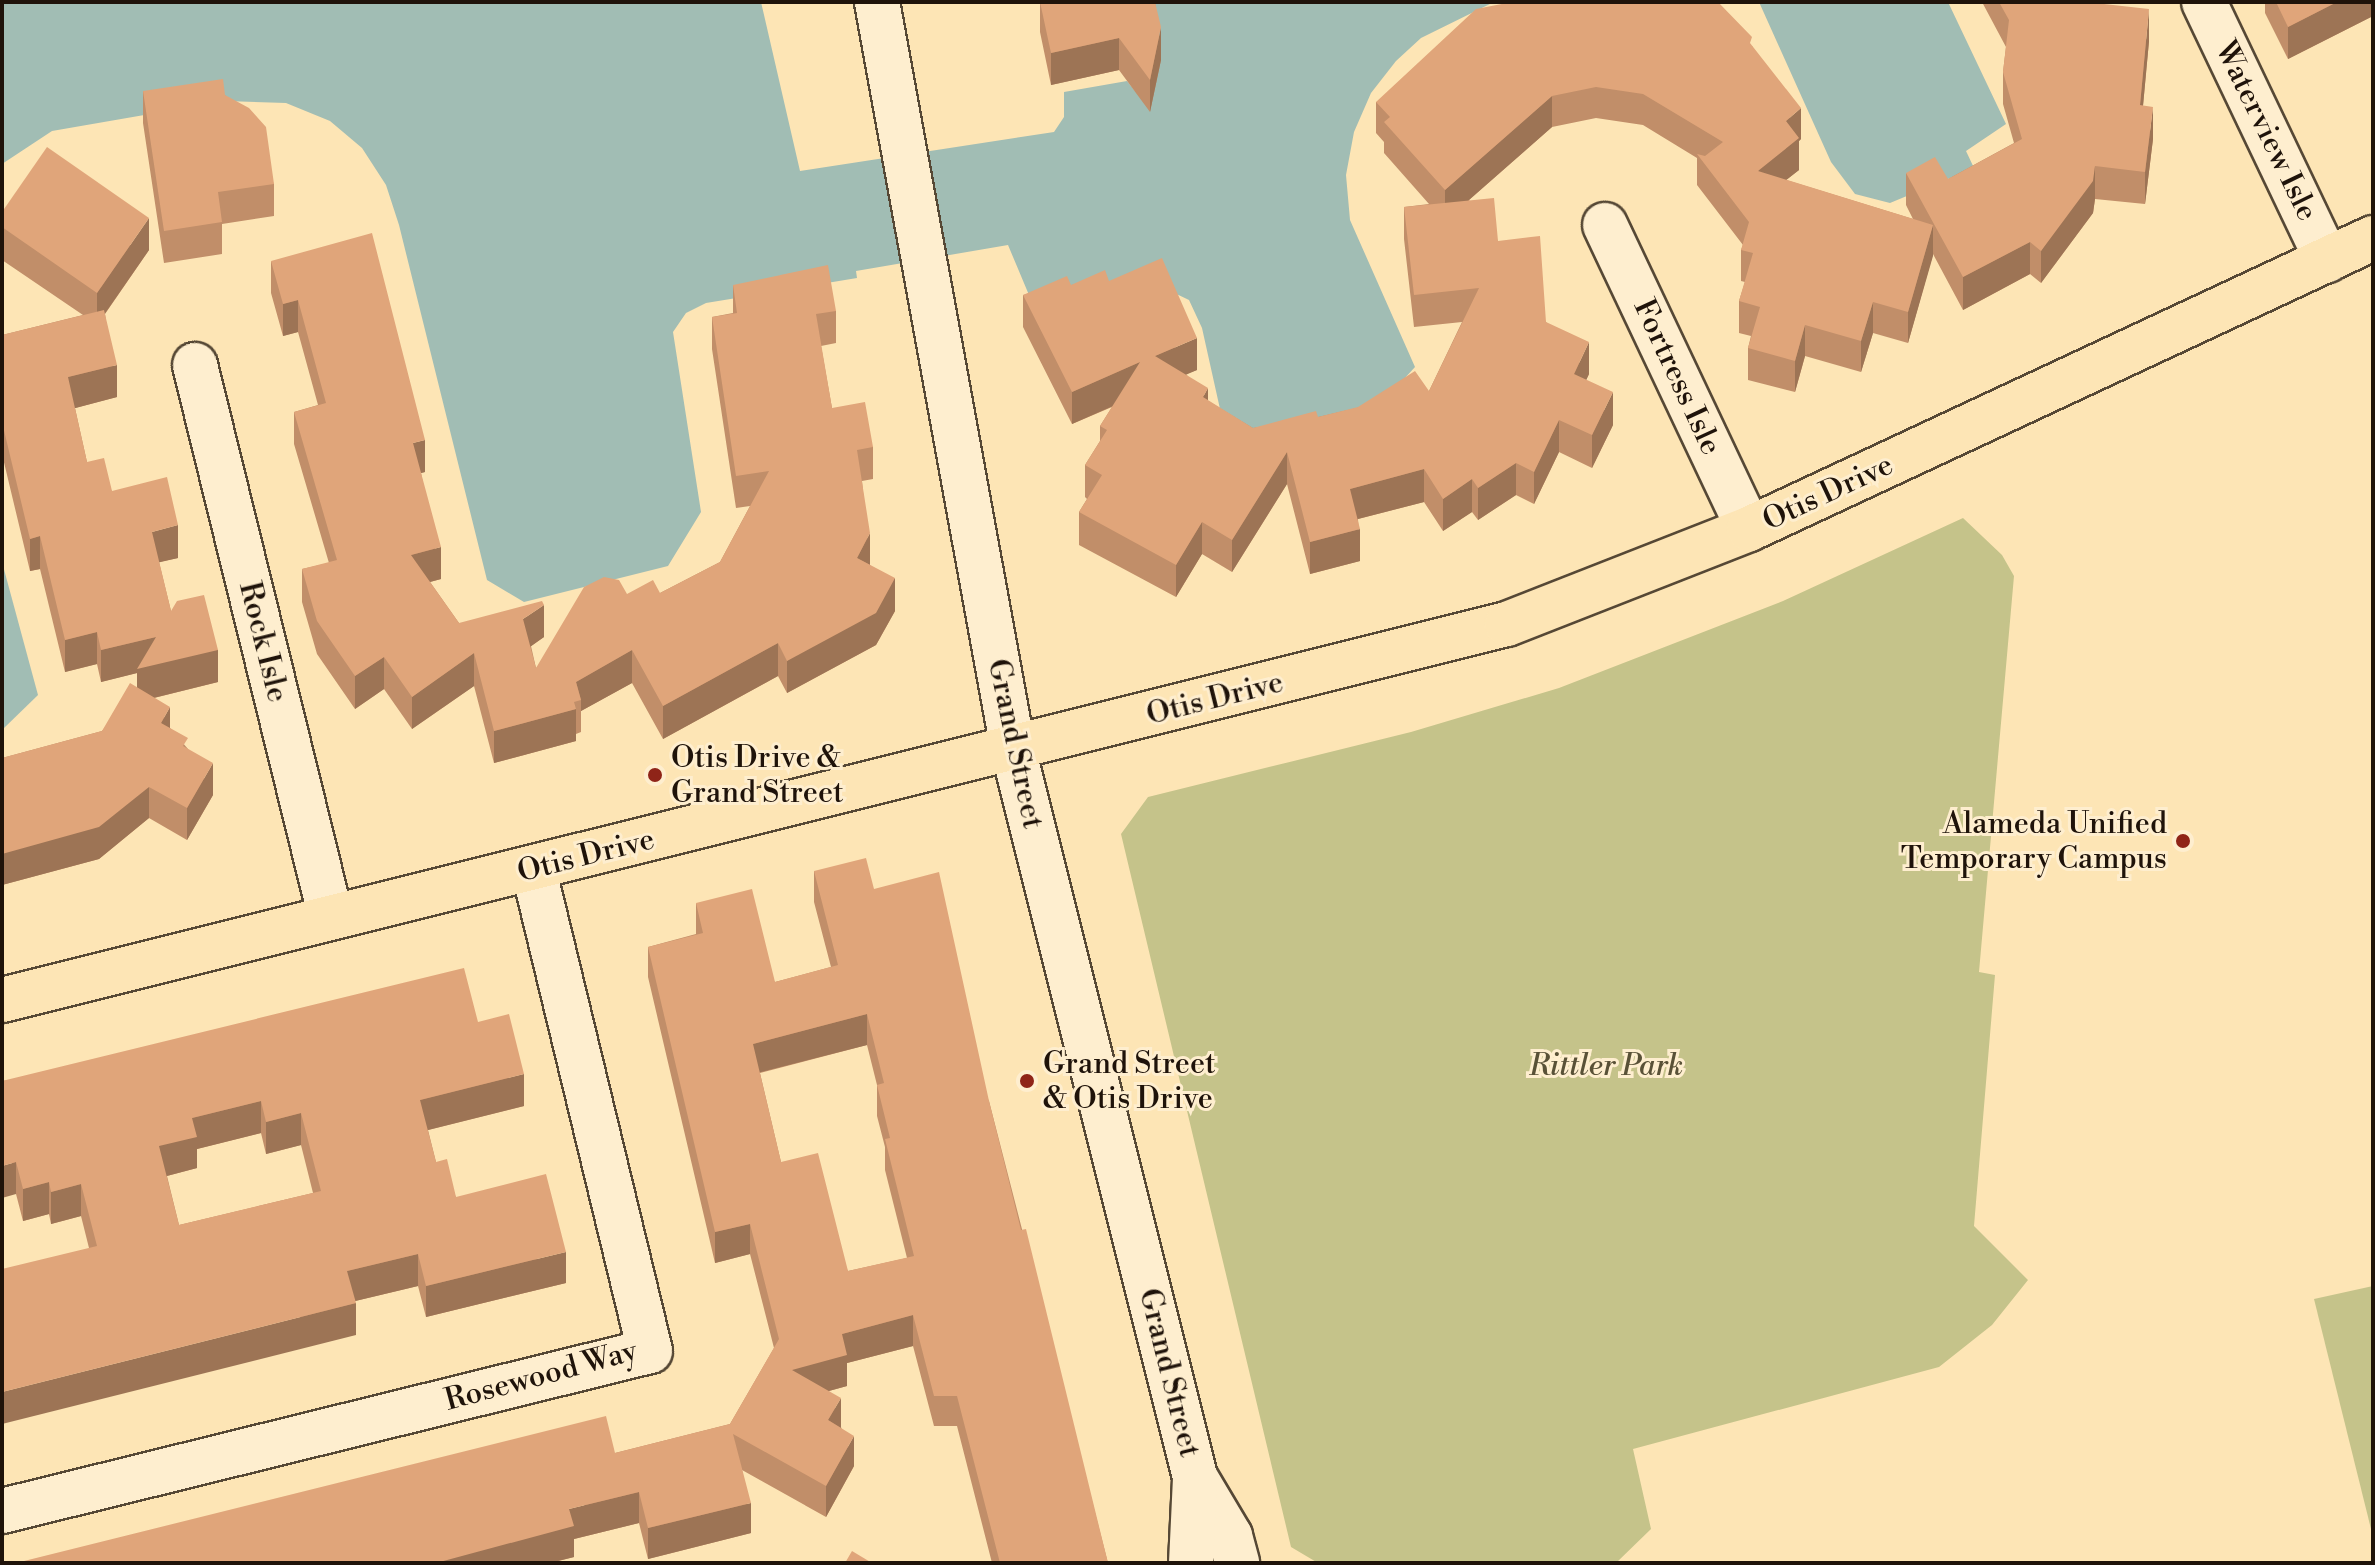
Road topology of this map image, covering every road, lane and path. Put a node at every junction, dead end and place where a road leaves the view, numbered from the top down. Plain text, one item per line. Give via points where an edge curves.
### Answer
1 (877, 2) edge
2 (2204, 2) edge
3 (1605, 225) dead end
4 (2373, 238) edge
5 (2327, 260) junction
6 (195, 365) dead end
7 (1749, 529) junction
8 (1013, 749) junction
9 (533, 869) junction
10 (331, 918) junction
11 (2, 1000) edge
12 (1195, 1477) junction
13 (2, 1511) edge
14 (1191, 1563) edge
15 (1237, 1563) edge

1 - 8 street, Grand Street
2 - 5 street, Waterview Isle
3 - 7 street, Fortress Isle
4 - 5 main road, Otis Drive
5 - 7 main road, Otis Drive
6 - 10 street, Rock Isle
7 - 8 main road, Otis Drive via 1507,624
8 - 9 main road, Otis Drive
8 - 12 street, Grand Street
9 - 10 main road, Otis Drive
9 - 13 street, Rosewood Way via 650,1351
10 - 11 main road, Otis Drive
12 - 14 street, Grand Street
12 - 15 street, Grand Street via 1230,1536

